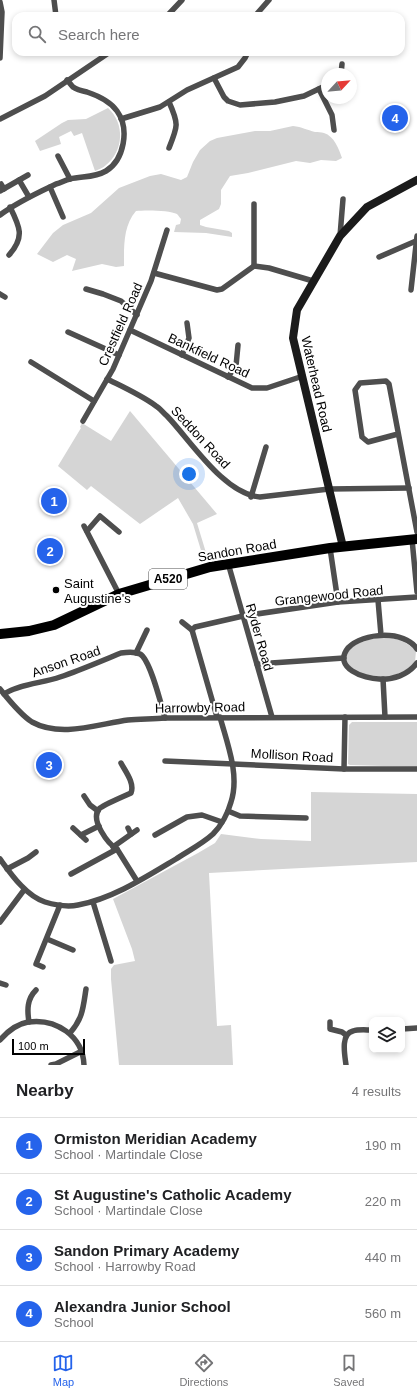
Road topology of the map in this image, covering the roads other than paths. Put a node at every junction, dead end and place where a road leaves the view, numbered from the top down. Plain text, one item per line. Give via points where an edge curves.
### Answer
1 (54, 0) edge
2 (182, 0) edge
3 (269, 0) edge
4 (0, 2) edge
5 (56, 12) edge
6 (171, 12) edge
7 (258, 12) edge
8 (104, 56) edge
9 (246, 56) edge
10 (0, 57) edge
11 (342, 64) dead end
12 (342, 68) edge
13 (214, 78) junction
14 (67, 80) junction
15 (319, 89) joint
16 (169, 102) junction
17 (0, 119) edge
18 (121, 119) junction
19 (334, 130) dead end
20 (169, 148) dead end
21 (58, 156) dead end
22 (28, 175) dead end
23 (70, 179) junction
24 (20, 180) junction
25 (417, 180) edge
26 (50, 187) junction
27 (2, 188) edge
28 (29, 197) junction
29 (343, 199) dead end
30 (254, 204) dead end
31 (10, 207) junction
32 (0, 215) edge
33 (63, 217) dead end
34 (167, 230) dead end
35 (340, 236) junction
36 (417, 239) edge
37 (9, 255) dead end
38 (379, 258) dead end
39 (254, 266) junction
40 (154, 273) junction
41 (314, 281) junction
42 (86, 289) dead end
43 (411, 290) dead end
44 (137, 315) junction
45 (186, 323) dead end
46 (130, 330) junction
47 (68, 332) dead end
48 (238, 345) dead end
49 (182, 355) junction
50 (119, 356) junction
51 (31, 362) dead end
52 (303, 376) junction
53 (228, 377) junction
54 (107, 378) junction
55 (94, 401) junction
56 (83, 421) dead end
57 (398, 434) junction
58 (266, 448) dead end
59 (409, 488) junction
60 (329, 489) junction
61 (251, 496) junction
62 (119, 532) dead end
63 (416, 537) edge
64 (343, 547) junction
65 (330, 548) junction
66 (228, 563) junction
67 (417, 592) edge
68 (119, 594) junction
69 (417, 597) edge
70 (378, 600) junction
71 (338, 602) junction
72 (243, 616) junction
73 (182, 622) dead end
74 (147, 630) dead end
75 (192, 630) junction
76 (0, 634) edge
77 (381, 635) junction
78 (417, 649) edge
79 (136, 653) junction
80 (344, 658) junction
81 (417, 663) edge
82 (257, 664) junction
83 (383, 679) junction
84 (2, 692) edge
85 (218, 717) junction
86 (272, 717) junction
87 (345, 717) junction
88 (385, 717) junction
89 (417, 717) edge
90 (165, 718) junction
91 (166, 761) dead end
92 (121, 763) dead end
93 (232, 764) junction
94 (344, 769) junction
95 (417, 769) edge
96 (84, 796) dead end
97 (228, 810) junction
98 (98, 811) junction
99 (306, 818) dead end
100 (222, 822) junction
101 (99, 826) junction
102 (73, 828) dead end
103 (128, 828) dead end
104 (138, 830) dead end
105 (131, 834) junction
106 (154, 834) dead end
107 (81, 836) junction
108 (86, 840) dead end
109 (115, 848) junction
110 (37, 851) dead end
111 (0, 859) edge
112 (7, 869) junction
113 (71, 874) dead end
114 (137, 881) junction
115 (24, 890) junction
116 (93, 902) junction
117 (60, 905) junction
118 (0, 922) edge
119 (47, 939) junction
120 (73, 950) dead end
121 (111, 961) dead end
122 (43, 967) dead end
123 (86, 989) dead end
124 (36, 990) dead end
125 (29, 1022) junction
126 (330, 1022) dead end
127 (417, 1028) edge
128 (405, 1029) edge
129 (369, 1030) edge
130 (70, 1033) junction
131 (346, 1035) junction
132 (0, 1040) edge
133 (82, 1051) junction
134 (51, 1065) edge
135 (84, 1065) edge
136 (346, 1065) edge

1 - 5 street
2 - 6 street
3 - 7 street
4 - 10 street
8 - 14 street
9 - 13 street via 238,66
11 - 12 street
13 - 15 street via 224,97 240,105 275,102 304,96
13 - 16 street via 187,90
14 - 17 street via 45,96
14 - 18 street via 77,89 110,103
15 - 19 street via 332,115
16 - 18 street
16 - 20 street via 177,124
18 - 23 street via 124,128 123,145 116,162 97,175
21 - 23 street
22 - 24 street
23 - 26 street
24 - 27 street
24 - 28 street
25 - 35 street, Waterhead Road via 367,207
26 - 28 street
26 - 33 street
28 - 31 street
29 - 35 street
30 - 39 street
31 - 32 street
31 - 37 street via 18,221 20,234
34 - 40 street, Crestfield Road
35 - 41 street, Waterhead Road
36 - 38 street
36 - 43 street
39 - 40 street via 217,290
39 - 41 street
40 - 44 street, Crestfield Road
41 - 52 street, Waterhead Road via 297,310 293,338
42 - 44 street via 121,301
44 - 46 street, Crestfield Road
45 - 49 street via 189,338
46 - 49 street, Bankfield Road
46 - 50 street, Crestfield Road
47 - 50 street
48 - 53 street via 236,366
49 - 53 street, Bankfield Road
50 - 54 street, Crestfield Road
51 - 55 street
52 - 53 street, Bankfield Road via 267,388 252,388
52 - 60 street, Waterhead Road
54 - 55 street, Crestfield Road
54 - 61 street, Seddon Road via 156,406 211,467 236,489
55 - 56 street, Crestfield Road
57 - 57 street via 389,384 386,381 360,383 355,390 362,437 368,442
57 - 59 street
58 - 61 street
59 - 60 street, Seddon Road
59 - 63 street
60 - 61 street, Seddon Road
60 - 64 street, Waterhead Road
62 - 68 street via 100,516 86,528
63 - 64 highway, Sandon Road / A520
63 - 67 street
64 - 65 highway, Sandon Road / A520
65 - 66 highway, Sandon Road / A520
65 - 71 street
66 - 68 highway, Sandon Road / A520 via 192,571
66 - 72 street, Ryder Road
68 - 76 highway, Sandon Road / A520 via 54,625
69 - 70 street, Grangewood Road
70 - 71 street, Grangewood Road
70 - 77 street
71 - 72 street, Grangewood Road
72 - 75 street, Grangewood Road via 195,627
72 - 82 street, Ryder Road
73 - 75 street
74 - 79 street
75 - 85 street
77 - 78 street via 400,638 410,642
77 - 80 street via 355,643 348,649
79 - 84 street, Anson Road via 121,653 60,677
79 - 90 street via 147,661
80 - 82 street
80 - 83 street via 346,665 353,672 372,679
81 - 83 street via 405,674
82 - 86 street, Ryder Road
83 - 88 street
84 - 90 street, Harrowby Road via 32,722 48,728 75,728
85 - 86 street, Harrowby Road
85 - 90 street, Harrowby Road
85 - 93 street
86 - 87 street, Harrowby Road
87 - 88 street, Harrowby Road
87 - 94 street
88 - 89 street, Harrowby Road
91 - 93 street, Mollison Road
92 - 98 street via 132,785 131,793
93 - 94 street, Mollison Road
93 - 97 street via 234,790
94 - 95 street, Mollison Road
96 - 98 street
97 - 99 street via 240,816
97 - 100 street
98 - 101 street
100 - 106 street via 202,815 187,817
100 - 114 street via 204,842
101 - 107 street
101 - 109 street
102 - 107 street
103 - 105 street
104 - 105 street
105 - 109 street
107 - 108 street
109 - 113 street
109 - 114 street
110 - 112 street
111 - 112 street
112 - 115 street
114 - 116 street
115 - 117 street via 43,902
115 - 118 street
116 - 117 street via 76,906
116 - 121 street
117 - 119 street
119 - 120 street
119 - 122 street via 34,963
123 - 130 street via 78,1024
124 - 125 street via 29,999
125 - 130 street via 47,1022
125 - 132 street via 13,1028
126 - 131 street via 330,1029
127 - 128 street
129 - 131 street via 352,1031
130 - 133 street
131 - 136 street
133 - 134 street
133 - 135 street

